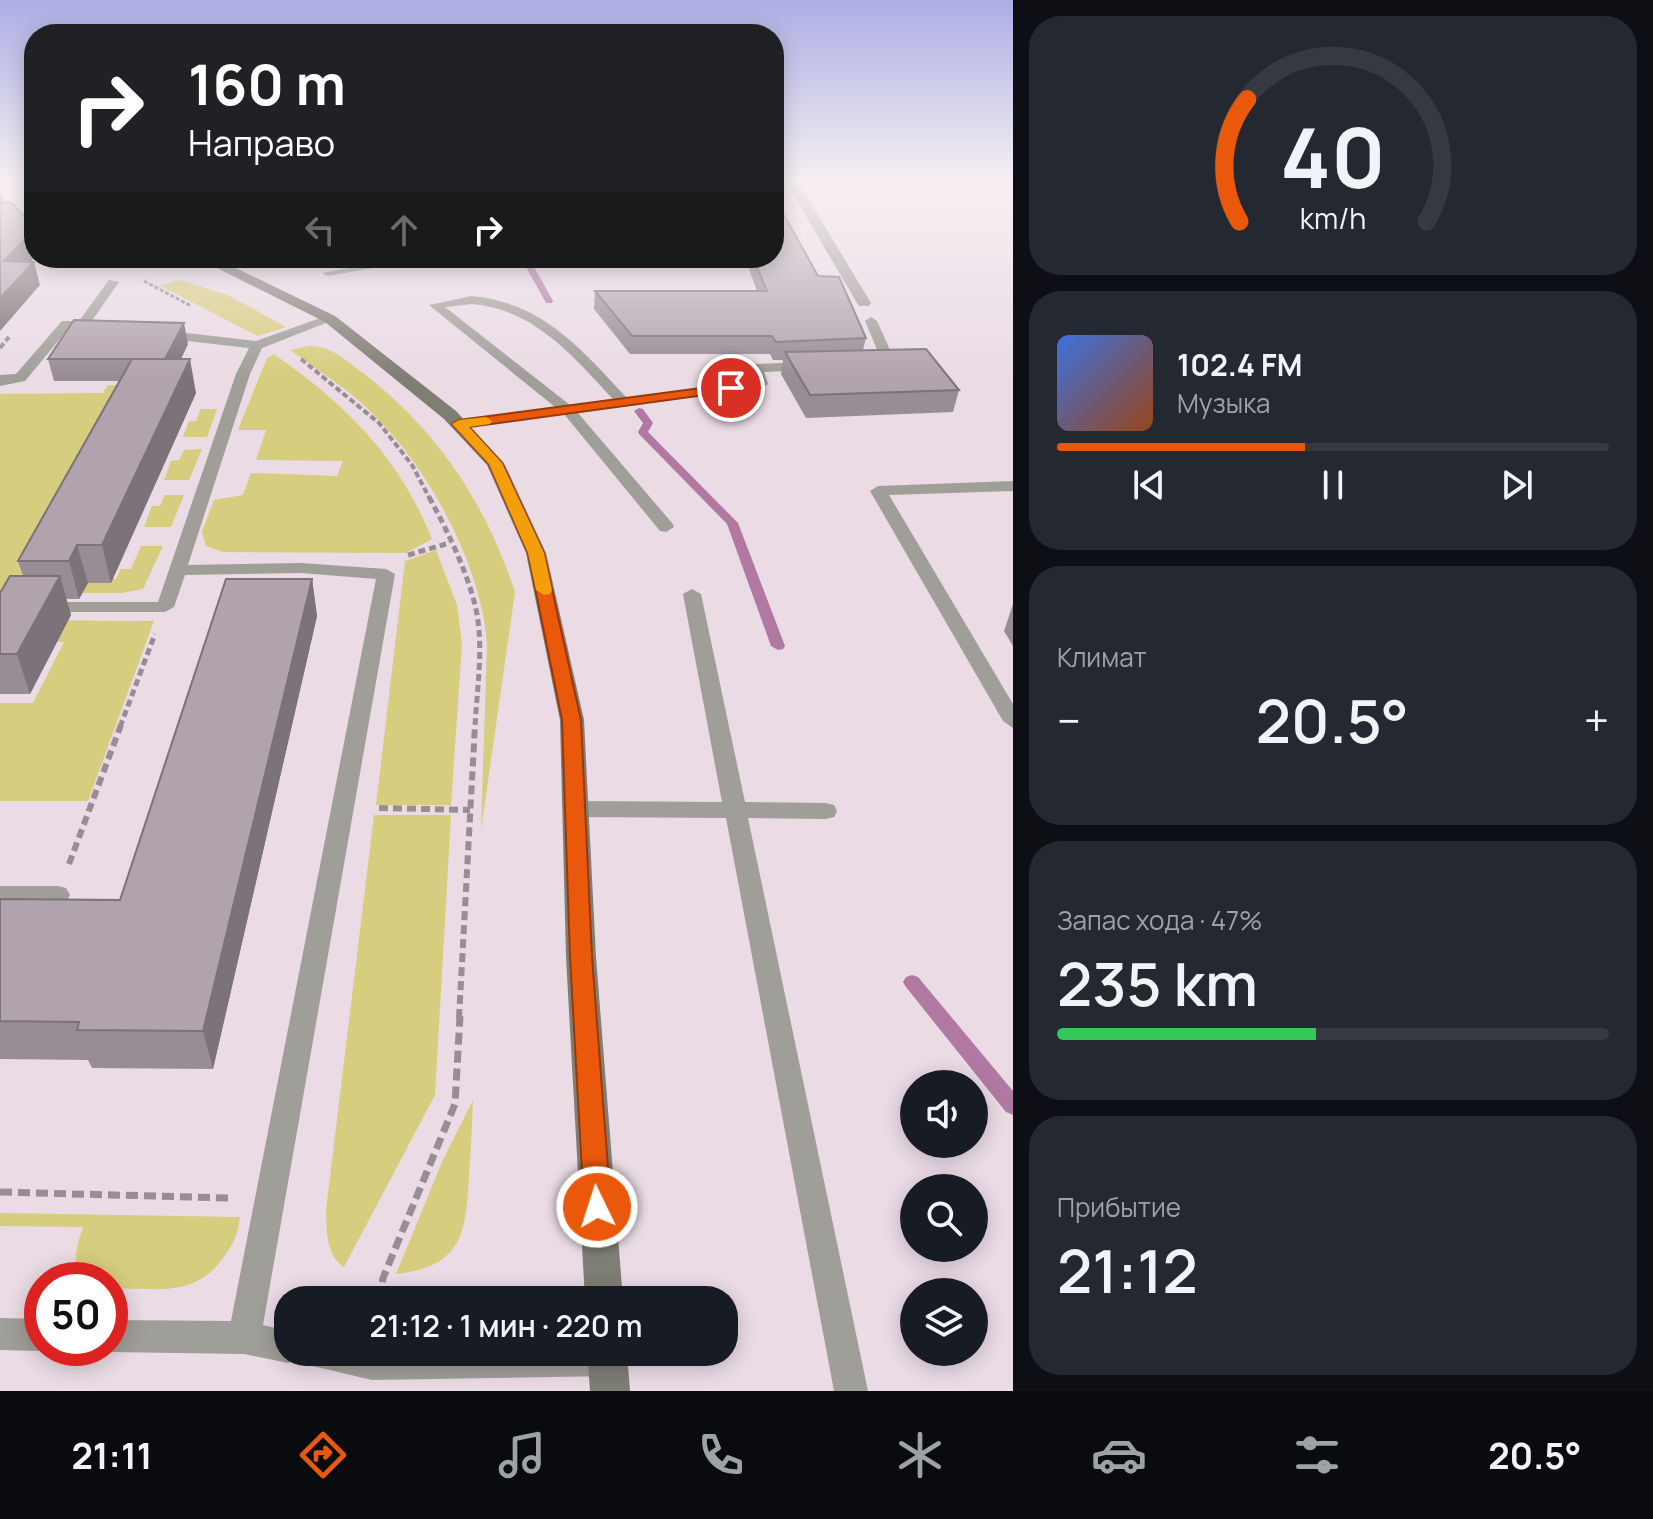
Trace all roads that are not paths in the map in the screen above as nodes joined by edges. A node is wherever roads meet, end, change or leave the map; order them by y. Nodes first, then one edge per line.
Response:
1 (831, 247) edge
2 (225, 268) edge
3 (360, 268) edge
4 (328, 273) dead end
5 (113, 282) dead end
6 (864, 303) dead end
7 (330, 319) junction
8 (871, 321) dead end
9 (83, 324) junction
10 (114, 328) edge
11 (146, 332) edge
12 (257, 345) junction
13 (859, 364) edge
14 (830, 365) edge
15 (0, 382) edge
16 (623, 402) junction
17 (568, 410) junction
18 (459, 424) junction
19 (1013, 486) edge
20 (666, 527) dead end
21 (178, 570) junction
22 (692, 594) dead end
23 (0, 607) edge
24 (1013, 721) edge
25 (575, 809) junction
26 (733, 810) junction
27 (826, 811) dead end
28 (0, 895) edge
29 (58, 895) road end
30 (603, 1286) edge
31 (0, 1334) edge
32 (24, 1335) edge
33 (128, 1336) edge
34 (244, 1338) junction
35 (274, 1344) edge
36 (549, 1366) edge
37 (608, 1367) edge
38 (851, 1391) edge

1 - 6 street
2 - 7 main road
3 - 4 lane
5 - 9 lane
7 - 12 lane
7 - 18 main road
8 - 13 lane
9 - 10 lane
9 - 15 lane
11 - 12 lane
12 - 21 lane
14 - 16 lane
16 - 17 lane
16 - 17 lane
17 - 18 lane
17 - 20 lane
18 - 25 main road
19 - 24 lane
21 - 23 lane
21 - 34 lane
22 - 26 lane
25 - 26 lane
25 - 30 main road
26 - 27 lane
26 - 38 lane
28 - 29 lane
31 - 32 lane
33 - 34 lane
34 - 35 lane
36 - 37 lane

